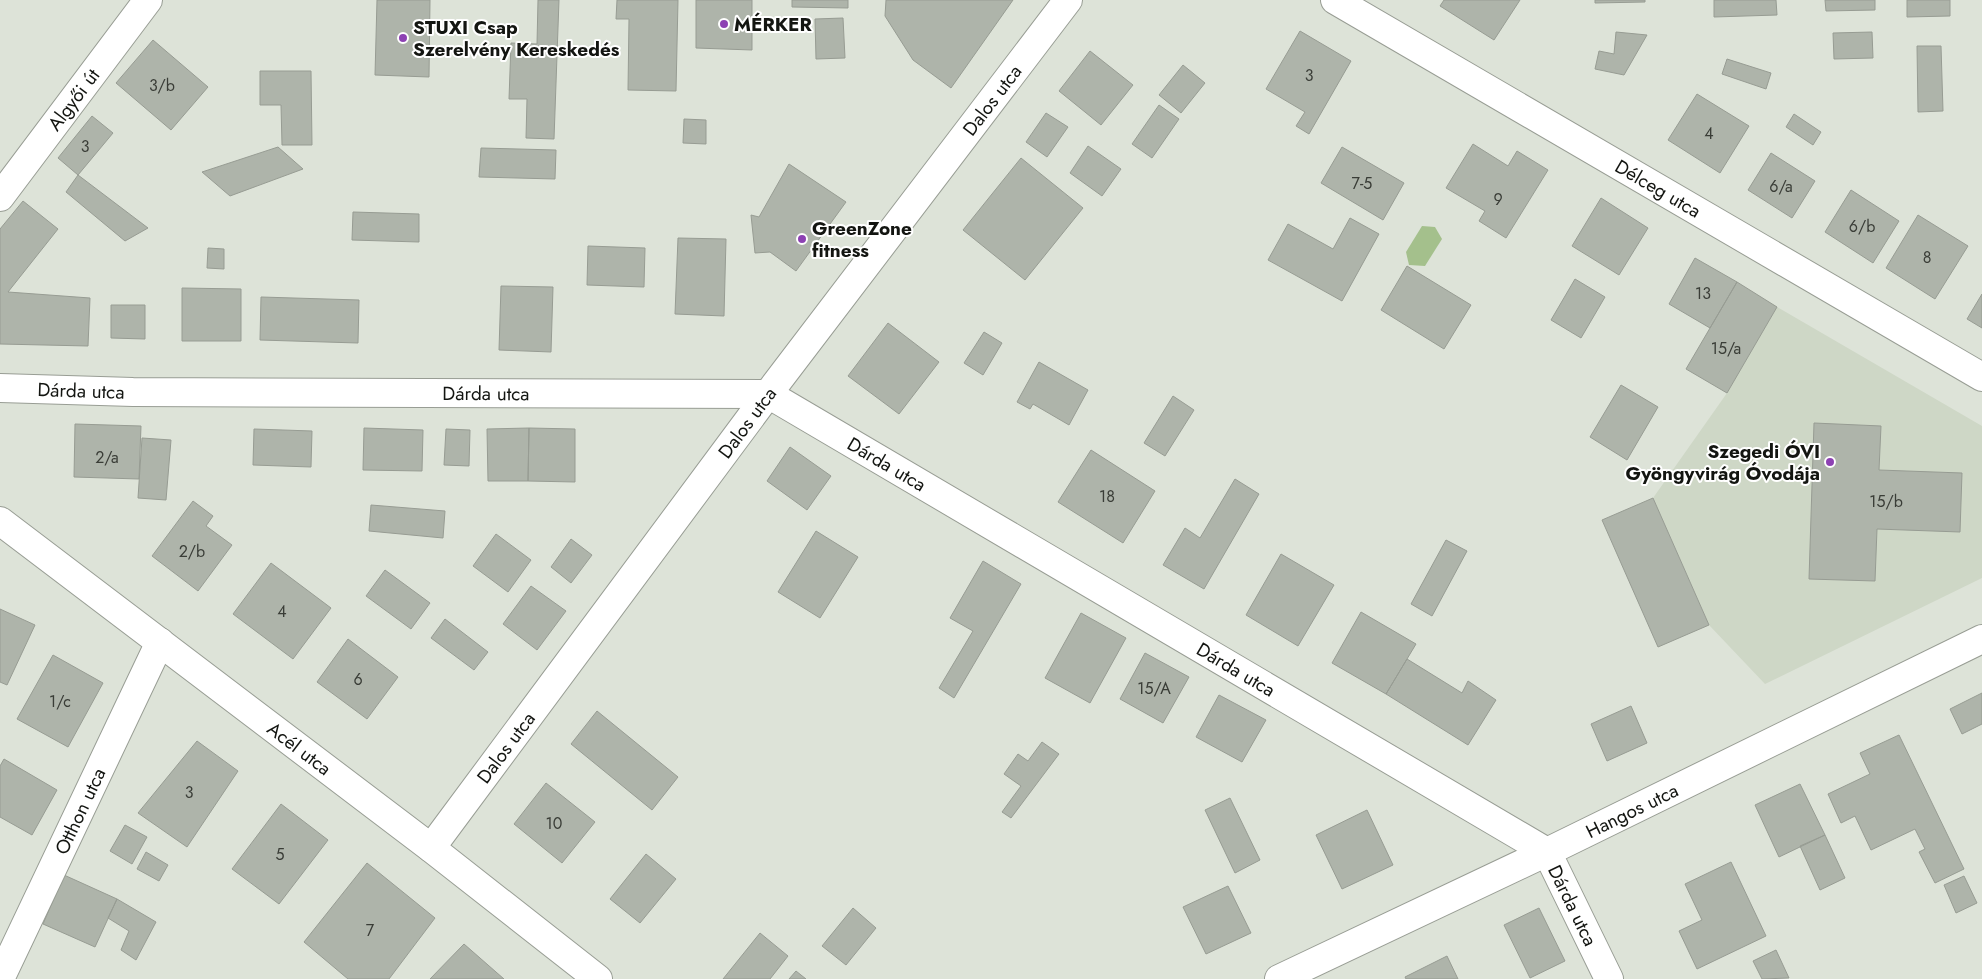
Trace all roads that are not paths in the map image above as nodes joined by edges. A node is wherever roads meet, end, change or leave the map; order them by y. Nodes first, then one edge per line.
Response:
1 (148, 0) edge
2 (1068, 0) edge
3 (1335, 0) edge
4 (0, 197) edge
5 (1982, 377) edge
6 (0, 388) edge
7 (768, 394) junction
8 (0, 521) edge
9 (1982, 639) edge
10 (160, 642) junction
11 (431, 848) junction
12 (1547, 852) junction
13 (0, 979) edge
14 (598, 979) edge
15 (1279, 979) edge
16 (1609, 979) edge

1 - 4 street, Algyői út
2 - 7 street, Dalos utca
3 - 5 street, Délceg utca
6 - 7 street, Dárda utca
7 - 11 street, Dalos utca
7 - 12 street, Dárda utca
8 - 10 street, Acél utca
9 - 12 street, Hangos utca
10 - 11 street, Acél utca
10 - 13 street, Otthon utca
11 - 14 street, Acél utca
12 - 15 street, Hangos utca
12 - 16 street, Dárda utca

